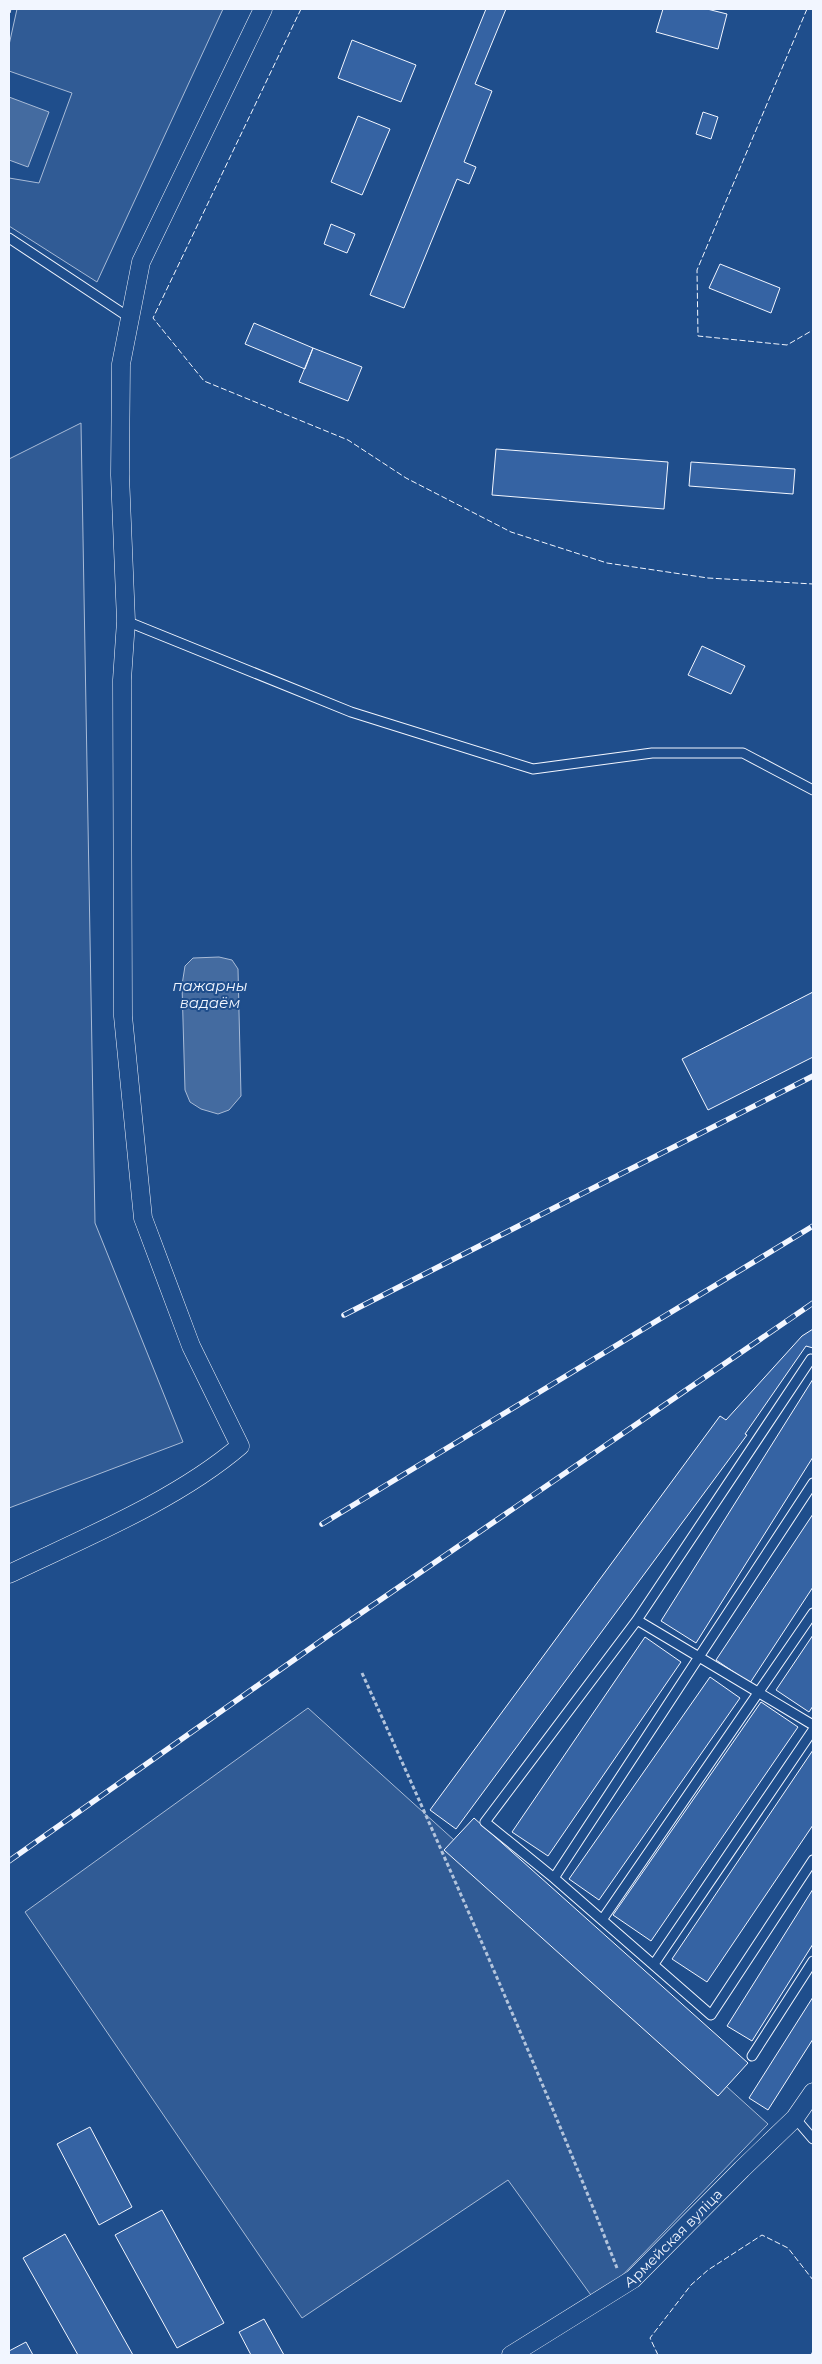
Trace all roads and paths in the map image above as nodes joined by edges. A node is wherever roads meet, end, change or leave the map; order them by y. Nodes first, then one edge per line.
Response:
1 (263, 9) edge
2 (9, 238) edge
3 (130, 318) junction
4 (126, 621) junction
5 (813, 790) edge
6 (811, 1359) dead end
7 (813, 1484) edge
8 (9, 1574) edge
9 (813, 1613) edge
10 (637, 1620) junction
11 (700, 1658) junction
12 (362, 1673) dead end
13 (760, 1693) junction
14 (813, 1725) edge
15 (813, 1730) edge
16 (813, 1860) edge
17 (554, 1878) junction
18 (602, 1920) junction
19 (813, 1961) edge
20 (654, 1964) junction
21 (752, 2056) dead end
22 (813, 2092) edge
23 (795, 2118) junction
24 (813, 2139) edge
25 (624, 2285) junction
26 (511, 2355) edge

1 - 3 street
2 - 3 lane
3 - 4 street
4 - 5 lane
4 - 8 street
6 - 10 lane
7 - 11 lane
9 - 13 lane
10 - 11 lane
10 - 17 lane
11 - 13 lane
11 - 17 lane
12 - 25 path
13 - 14 lane
13 - 18 lane
15 - 20 lane
16 - 20 lane
17 - 18 lane
18 - 20 lane
19 - 21 lane
22 - 23 street, Армейская вуліца
23 - 24 lane
23 - 25 street, Армейская вуліца
25 - 26 street, Армейская вуліца

